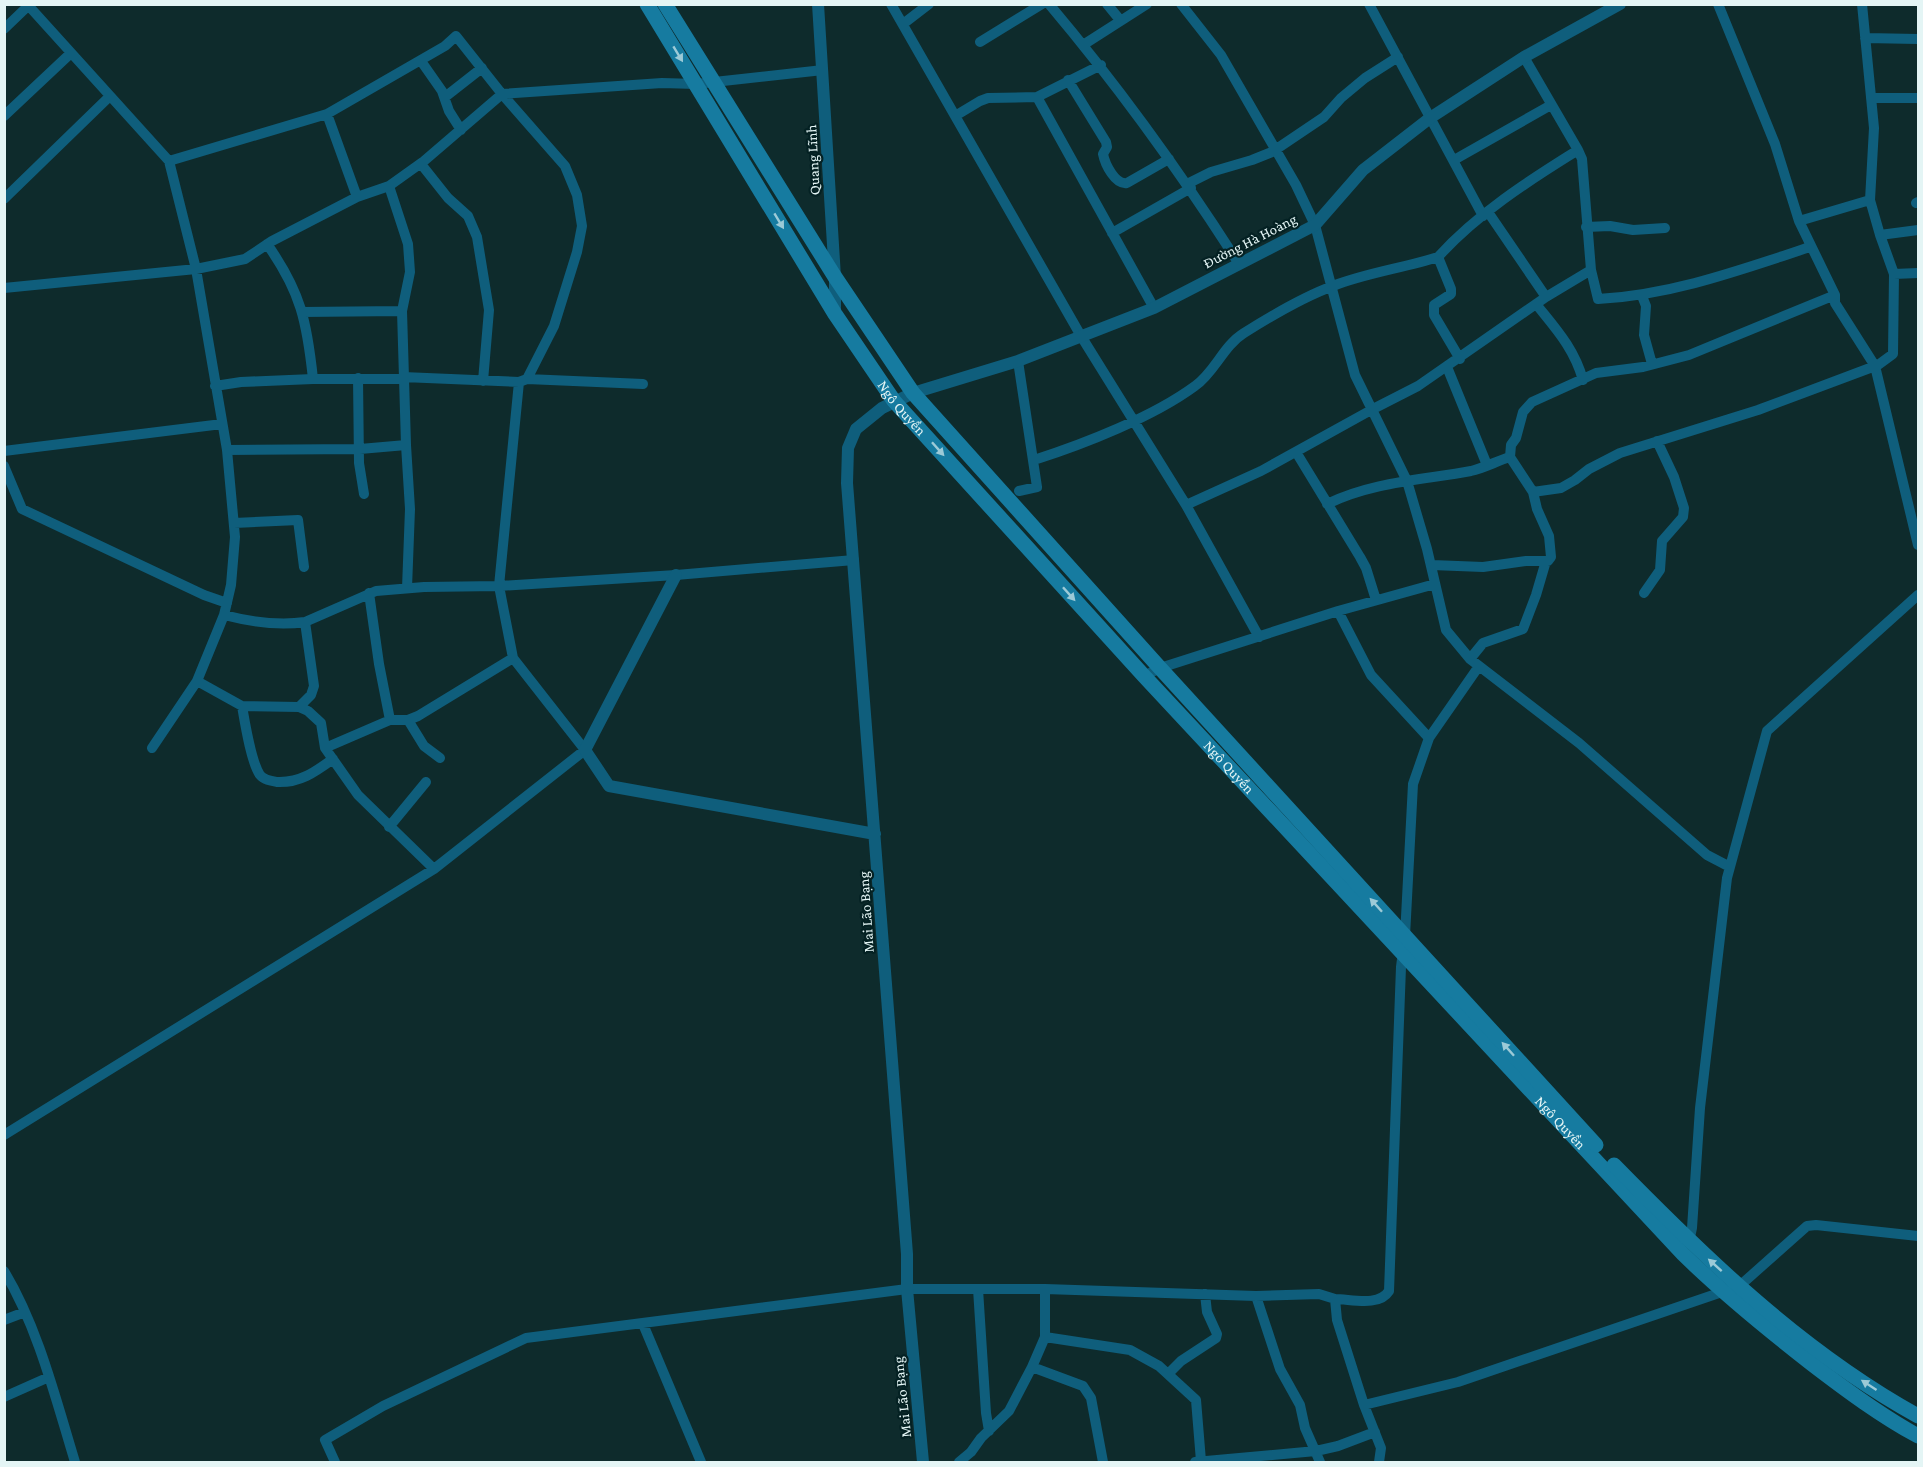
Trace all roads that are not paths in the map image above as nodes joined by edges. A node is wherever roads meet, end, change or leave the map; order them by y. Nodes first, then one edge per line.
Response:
1 (647, 4) edge
2 (665, 4) edge
3 (818, 4) edge
4 (891, 4) edge
5 (929, 4) edge
6 (1042, 4) edge
7 (1049, 4) edge
8 (1107, 4) edge
9 (1147, 4) edge
10 (1181, 4) edge
11 (1369, 4) edge
12 (1620, 4) edge
13 (1718, 4) edge
14 (1862, 4) edge
15 (28, 5) edge
16 (1120, 20) junction
17 (903, 24) junction
18 (4, 29) edge
19 (1865, 38) junction
20 (1918, 39) edge
21 (980, 42) dead end
22 (1083, 45) junction
23 (71, 53) junction
24 (1398, 57) junction
25 (1524, 57) junction
26 (421, 61) junction
27 (1101, 65) junction
28 (482, 68) junction
29 (823, 70) junction
30 (711, 81) junction
31 (1068, 81) junction
32 (696, 84) junction
33 (502, 94) junction
34 (110, 96) junction
35 (445, 97) junction
36 (1037, 97) junction
37 (1871, 98) junction
38 (1918, 98) edge
39 (1551, 105) junction
40 (327, 114) junction
41 (4, 116) edge
42 (955, 116) junction
43 (1430, 118) junction
44 (460, 130) junction
45 (1276, 150) junction
46 (1578, 150) junction
47 (1169, 159) junction
48 (1454, 160) junction
49 (169, 161) junction
50 (421, 164) junction
51 (389, 186) junction
52 (1189, 186) junction
53 (357, 197) junction
54 (4, 199) edge
55 (1870, 200) junction
56 (1485, 214) junction
57 (1799, 221) junction
58 (1315, 225) junction
59 (1586, 227) junction
60 (1665, 228) dead end
61 (1918, 230) edge
62 (1112, 233) junction
63 (1880, 235) junction
64 (267, 244) junction
65 (1810, 247) junction
66 (1438, 258) junction
67 (1239, 264) junction
68 (196, 269) junction
69 (1591, 270) junction
70 (1918, 273) edge
71 (1894, 274) junction
72 (835, 277) junction
73 (1330, 286) junction
74 (4, 288) edge
75 (1835, 295) junction
76 (1642, 296) junction
77 (1546, 297) junction
78 (1536, 304) junction
79 (1154, 308) junction
80 (402, 311) junction
81 (302, 312) junction
82 (835, 314) junction
83 (1081, 336) junction
84 (1460, 358) junction
85 (1018, 361) junction
86 (1652, 364) junction
87 (1875, 366) junction
88 (1447, 367) junction
89 (357, 378) junction
90 (403, 378) junction
91 (313, 379) junction
92 (1582, 380) junction
93 (483, 381) junction
94 (523, 381) junction
95 (643, 384) dead end
96 (215, 386) junction
97 (913, 393) junction
98 (894, 401) junction
99 (1373, 409) junction
100 (1134, 421) junction
101 (222, 424) junction
102 (1657, 441) junction
103 (406, 445) junction
104 (360, 449) junction
105 (227, 450) junction
106 (4, 451) edge
107 (1296, 452) junction
108 (1510, 457) junction
109 (1034, 460) junction
110 (1487, 465) junction
111 (4, 466) edge
112 (1407, 481) junction
113 (1019, 491) dead end
114 (1533, 492) junction
115 (364, 494) dead end
116 (1328, 504) junction
117 (1185, 505) junction
118 (234, 523) junction
119 (1918, 545) edge
120 (854, 561) junction
121 (1546, 561) junction
122 (1431, 565) junction
123 (304, 567) dead end
124 (676, 575) junction
125 (1435, 584) junction
126 (499, 586) junction
127 (407, 588) junction
128 (369, 593) junction
129 (1644, 593) dead end
130 (1918, 595) edge
131 (1376, 600) junction
132 (227, 603) junction
133 (1338, 611) junction
134 (224, 615) junction
135 (305, 622) junction
136 (1259, 637) junction
137 (513, 658) junction
138 (1474, 662) junction
139 (1160, 668) junction
140 (1144, 676) junction
141 (197, 681) junction
142 (242, 706) junction
143 (299, 707) junction
144 (390, 720) junction
145 (408, 720) junction
146 (1429, 738) junction
147 (152, 748) dead end
148 (326, 748) junction
149 (585, 750) junction
150 (440, 758) dead end
151 (333, 759) junction
152 (426, 782) dead end
153 (389, 827) junction
154 (875, 834) junction
155 (1730, 867) junction
156 (434, 869) junction
157 (1405, 936) junction
158 (1402, 954) junction
159 (4, 1135) edge
160 (1918, 1236) edge
161 (1689, 1242) junction
162 (4, 1271) edge
163 (1738, 1286) junction
164 (907, 1289) junction
165 (978, 1289) junction
166 (1045, 1289) junction
167 (1722, 1292) junction
168 (1205, 1294) junction
169 (1256, 1296) junction
170 (1335, 1299) junction
171 (25, 1312) junction
172 (4, 1320) edge
173 (643, 1324) junction
174 (1045, 1337) junction
175 (1032, 1367) junction
176 (1168, 1374) junction
177 (49, 1377) junction
178 (4, 1397) edge
179 (1364, 1405) junction
180 (1918, 1416) edge
181 (989, 1431) junction
182 (1375, 1432) junction
183 (1918, 1436) edge
184 (1316, 1451) junction
185 (75, 1462) edge
186 (335, 1462) edge
187 (701, 1462) edge
188 (923, 1462) edge
189 (958, 1462) edge
190 (1103, 1462) edge
191 (1198, 1462) edge
192 (1320, 1462) edge
193 (1379, 1462) edge

1 -> 32 main road, Ngô Quyền
2 - 30 main road, Ngô Quyền
3 - 29 street, Quang Lĩnh
4 - 17 street
5 - 17 street
6 - 21 street
7 - 22 street
8 - 16 street
9 - 16 street
10 - 45 street
11 - 24 street
12 - 25 street, Đường Hà Hoàng
13 - 57 street
14 - 19 street
15 - 18 street
15 - 23 street
16 - 22 street
17 - 42 street
19 - 20 street
19 - 37 street
22 - 27 street
23 - 34 street
23 - 41 street
24 - 43 street
24 - 45 street
25 - 39 street
25 - 43 street, Đường Hà Hoàng
26 - 28 street
26 - 35 street
26 - 40 street
27 - 31 street
27 - 47 street
28 - 33 street
28 - 35 street
29 - 30 street
29 - 72 street, Quang Lĩnh
30 - 32 street
30 - 72 main road, Ngô Quyền
31 - 36 street
31 - 47 street
32 - 33 street
32 -> 82 main road, Ngô Quyền
33 - 44 street
33 - 94 street
34 - 49 street
34 - 54 street
35 - 44 street
36 - 42 street
36 - 62 street
37 - 38 street
37 - 55 street
39 - 46 street
39 - 48 street
40 - 49 street
40 - 53 street
42 - 83 street
43 - 48 street
43 - 58 street, Đường Hà Hoàng
44 - 50 street
45 - 52 street
45 - 58 street
46 - 56 street
46 - 59 street
47 - 52 street
48 - 56 street
49 - 68 street
50 - 51 street
50 - 93 street
51 - 53 street
51 - 80 street
52 - 62 street
52 - 67 street
53 - 64 street
55 - 57 street
55 - 63 street
56 - 66 street
56 - 77 street
57 - 65 street
58 - 67 street, Đường Hà Hoàng
58 - 73 street
59 - 60 street
59 - 69 street
61 - 63 street
62 - 79 street
63 - 71 street
64 - 68 street
64 - 81 street
65 - 75 street
65 - 76 street
66 - 73 street
66 - 84 street
67 - 79 street, Đường Hà Hoàng
68 - 74 street
68 - 96 street
69 - 76 street
69 - 77 street
70 - 71 street
71 - 87 street
72 - 82 street, Quang Lĩnh
72 - 97 main road, Ngô Quyền
73 - 99 street
73 - 100 street
75 - 86 street
75 - 87 street
76 - 86 street
77 - 78 street
78 - 84 street
78 - 92 street
79 - 83 street, Đường Hà Hoàng
80 - 81 street
80 - 90 street
81 - 91 street
82 - 98 main road, Ngô Quyền
83 - 85 street, Đường Hà Hoàng
83 - 100 street
84 - 88 street
85 - 97 street, Đường Hà Hoàng
85 - 109 street
86 - 92 street
87 - 102 street
87 - 119 street
88 - 99 street
88 - 110 street
89 - 90 street
89 - 91 street
89 - 104 street
90 - 93 street
90 - 103 street
91 - 96 street
92 - 108 street
93 - 94 street
94 - 95 street
94 - 126 street
96 - 101 street
97 - 98 street, Mai Lão Bạng
97 - 139 main road, Ngô Quyền
98 - 120 street, Mai Lão Bạng
98 -> 140 main road, Ngô Quyền
99 - 107 street
99 - 112 street
100 - 109 street
100 - 117 street
101 - 105 street
101 - 106 street
102 - 114 street
102 - 129 street
103 - 104 street
103 - 127 street
104 - 105 street
104 - 115 street
105 - 118 street
107 - 116 street
107 - 117 street
108 - 110 street
108 - 114 street
109 - 113 street
110 - 112 street
111 - 132 street
112 - 116 street
112 - 122 street
114 - 121 street
116 - 131 street
117 - 136 street
118 - 123 street
118 - 132 street
120 - 124 street
120 - 154 street, Mai Lão Bạng
121 - 122 street
121 - 138 street
122 - 125 street
124 - 126 street
124 - 149 street
125 - 131 street
125 - 138 street
126 - 127 street
126 - 137 street
127 - 128 street
128 - 135 street
128 - 144 street
130 - 155 street
131 - 133 street
132 - 134 street
133 - 136 street
133 - 146 street
134 - 135 street
134 - 141 street
135 - 143 street
136 - 139 street
137 - 145 street
137 - 149 street
138 - 146 street
138 - 155 street
139 - 140 street
157 -> 139 main road, Ngô Quyền
140 - 158 main road, Ngô Quyền
141 - 142 street
141 - 147 street
142 - 143 street
142 - 151 street
143 - 148 street
144 - 145 street
144 - 148 street
145 - 150 street
146 - 157 street
148 - 151 street
149 - 154 street
149 - 156 street
151 - 153 street
152 - 153 street
153 - 156 street
154 - 164 street, Mai Lão Bạng
155 - 161 street
156 - 159 street
157 - 158 street
161 -> 157 main road, Ngô Quyền
158 - 167 main road, Ngô Quyền
158 - 170 street
160 - 163 street
163 -> 161 main road, Ngô Quyền
162 - 171 street
163 - 167 street
180 -> 163 main road, Ngô Quyền
164 - 165 street
164 - 173 street
164 - 188 street, Mai Lão Bạng
165 - 166 street
165 - 181 street
166 - 168 street
166 - 174 street
167 - 179 street
167 - 183 main road, Ngô Quyền
168 - 169 street
168 - 176 street
169 - 170 street
169 - 184 street
170 - 179 street
171 - 172 street
171 - 177 street
173 - 186 street
173 - 187 street
174 - 175 street
174 - 176 street
175 - 181 street
175 - 190 street
176 - 191 street
177 - 178 street
177 - 185 street
179 - 182 street
181 - 189 street
182 - 184 street
182 - 193 street
184 - 191 street
184 - 192 street

